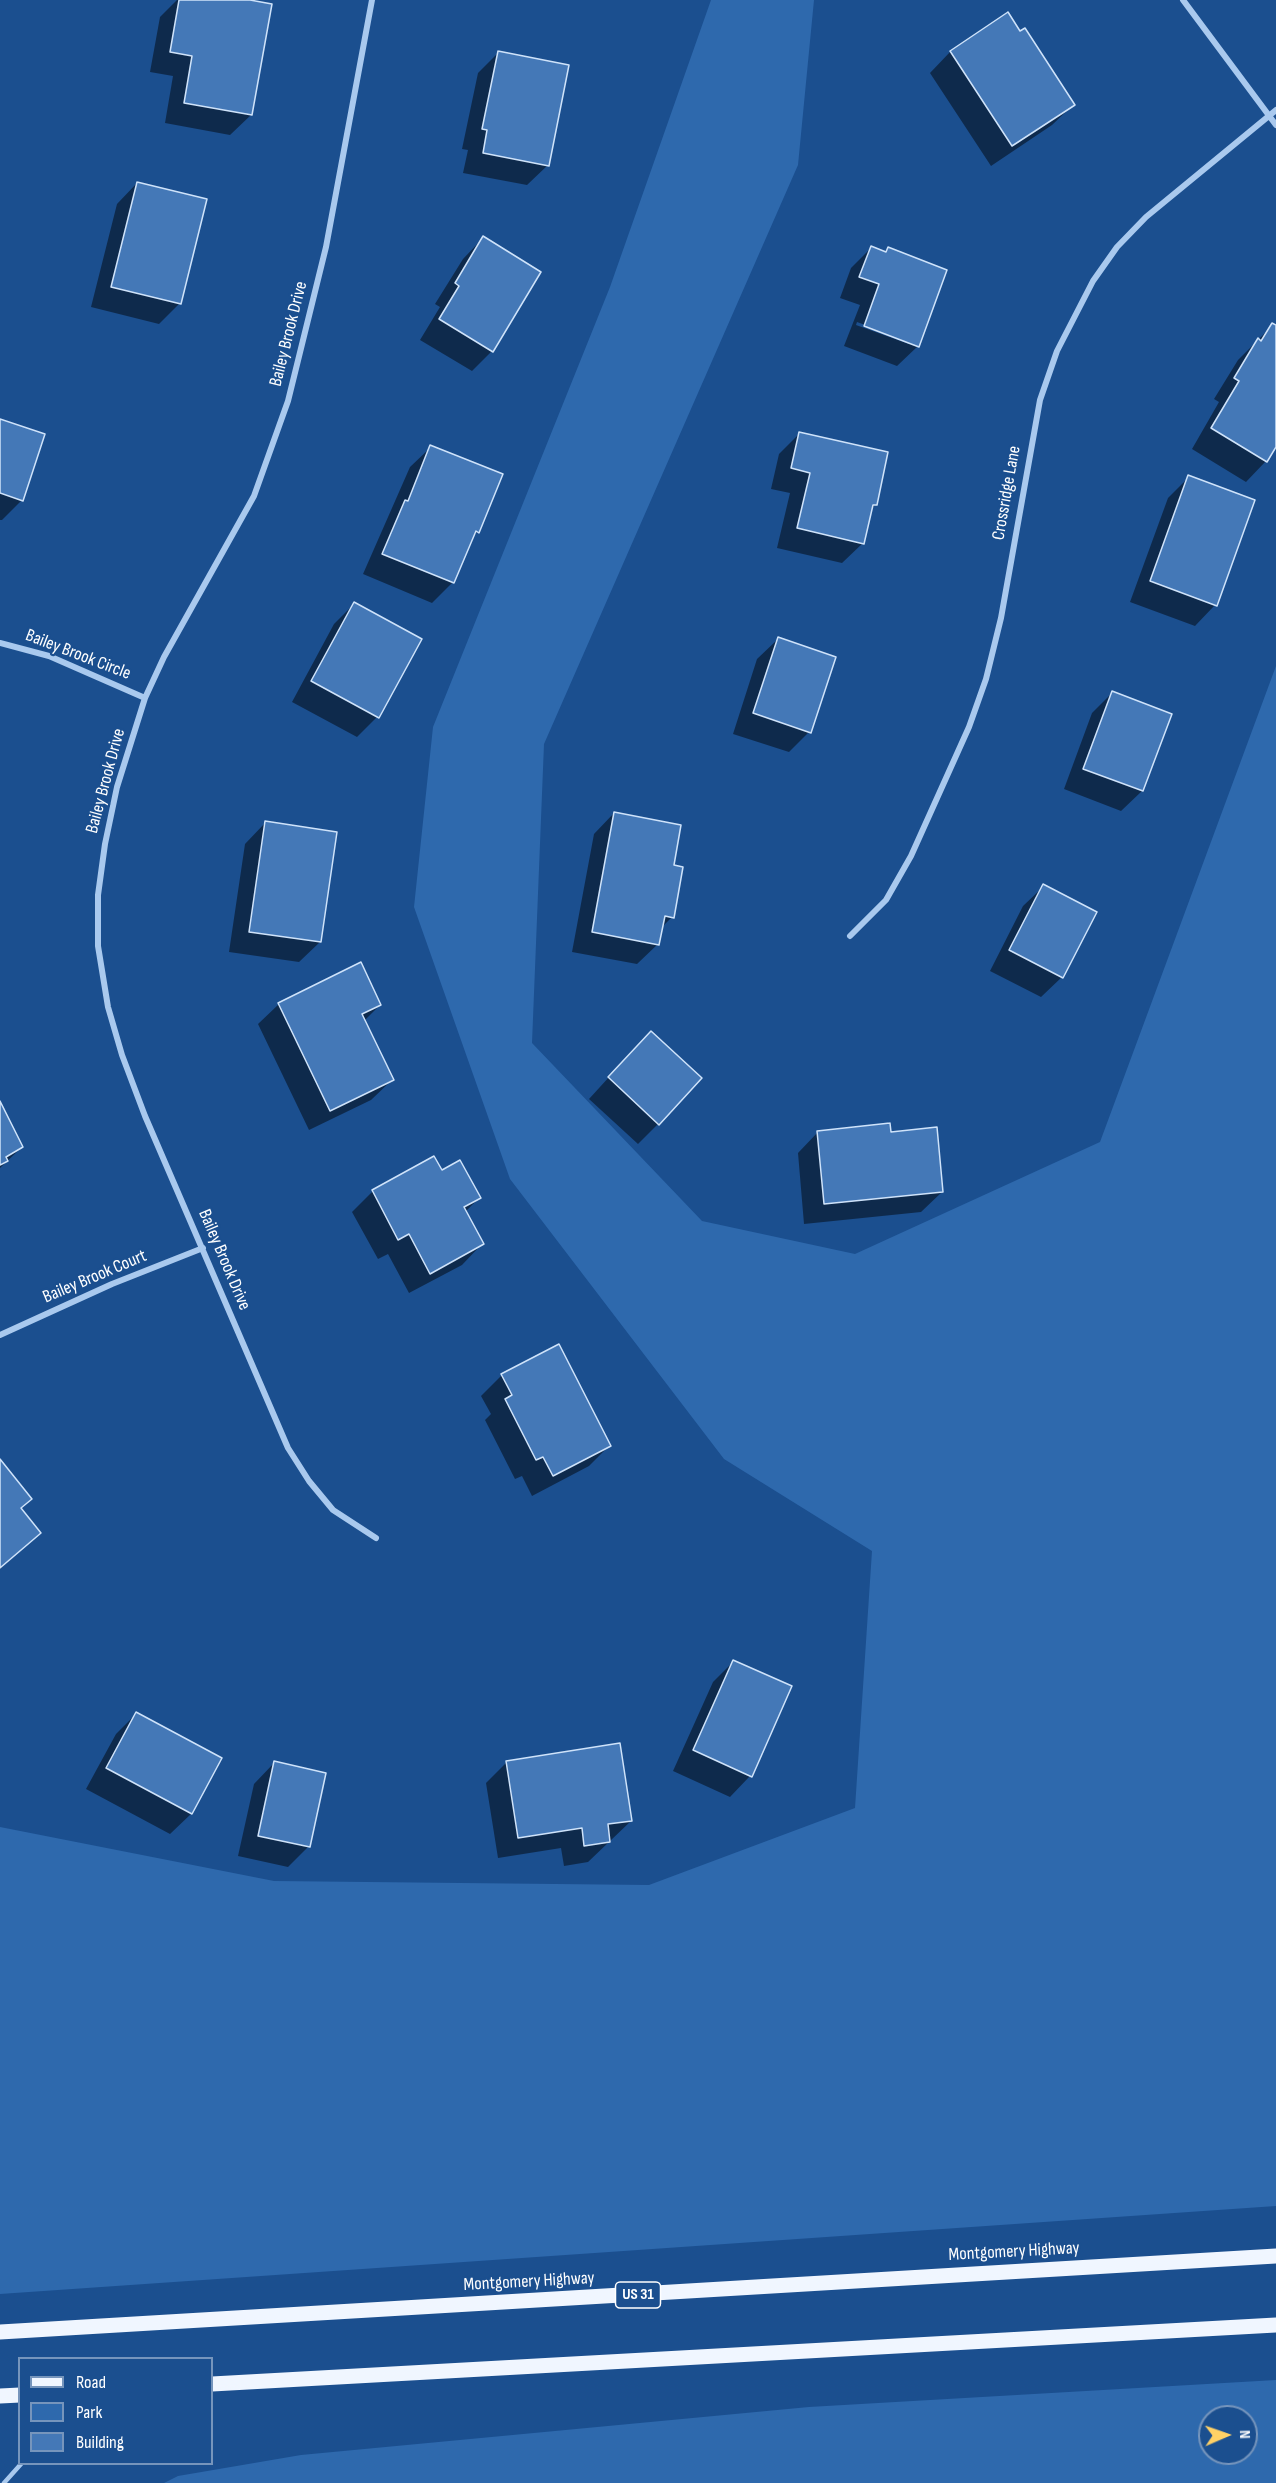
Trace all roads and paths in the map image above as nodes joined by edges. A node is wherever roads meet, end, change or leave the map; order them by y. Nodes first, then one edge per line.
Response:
1 (372, 0) edge
2 (1183, 0) edge
3 (1276, 110) edge
4 (1269, 115) junction
5 (1276, 125) edge
6 (0, 643) edge
7 (145, 698) junction
8 (850, 936) dead end
9 (203, 1248) junction
10 (0, 1335) edge
11 (376, 1538) dead end
12 (1276, 2256) edge
13 (1276, 2325) edge
14 (0, 2332) edge
15 (213, 2384) edge
16 (18, 2395) edge
17 (0, 2396) edge
18 (19, 2465) edge
19 (4, 2483) edge

1 - 7 street, Bailey Brook Drive
2 - 4 street
3 - 4 street, Crossridge Lane
4 - 5 street
4 - 8 street, Crossridge Lane
6 - 7 street, Bailey Brook Circle
7 - 9 street, Bailey Brook Drive
9 - 10 street, Bailey Brook Court
9 - 11 street, Bailey Brook Drive
12 - 14 main road, Montgomery Highway / US 31
13 - 15 main road
16 - 17 main road
18 - 19 lane

